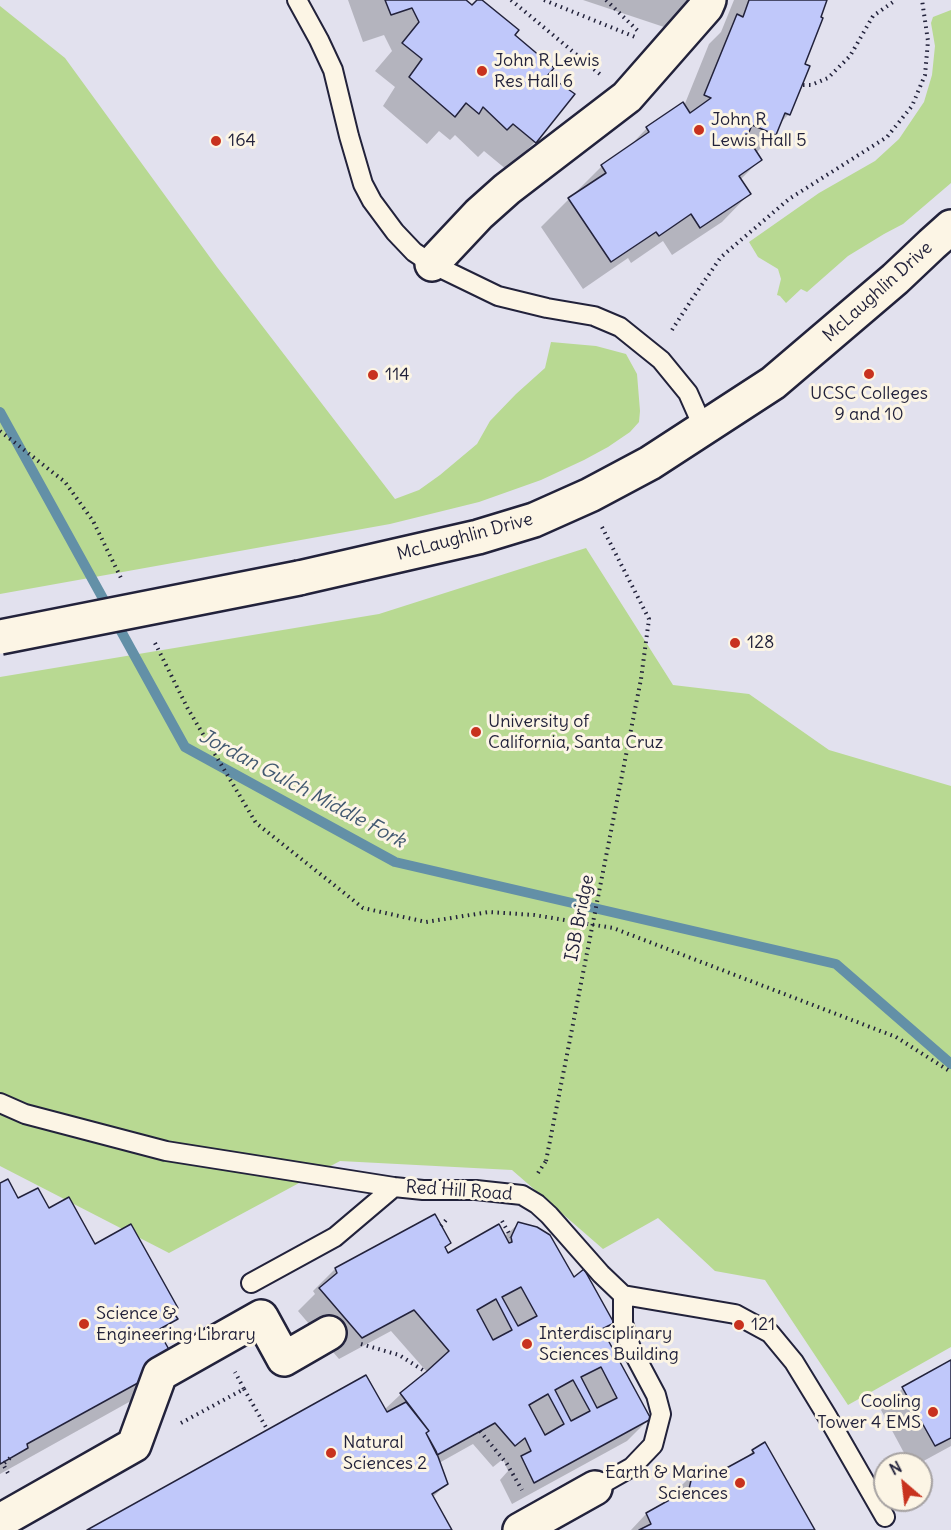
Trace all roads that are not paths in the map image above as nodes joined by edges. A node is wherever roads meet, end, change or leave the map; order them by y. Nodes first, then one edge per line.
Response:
1 (297, 0) edge
2 (709, 0) edge
3 (951, 227) edge
4 (432, 264) junction
5 (704, 429) junction
6 (0, 637) edge
7 (0, 1103) edge
8 (394, 1187) junction
9 (251, 1282) dead end
10 (623, 1295) junction
11 (329, 1333) road end
12 (595, 1488) joint
13 (885, 1517) dead end
14 (0, 1521) edge
15 (520, 1530) edge

1 - 4 lane
2 - 4 main road
3 - 5 main road, McLaughlin Drive
4 - 5 lane
5 - 6 main road, McLaughlin Drive, bridge
7 - 8 lane, Red Hill Road
8 - 9 lane
8 - 10 lane, Red Hill Road
10 - 12 lane
10 - 13 lane
11 - 14 main road
12 - 15 main road

